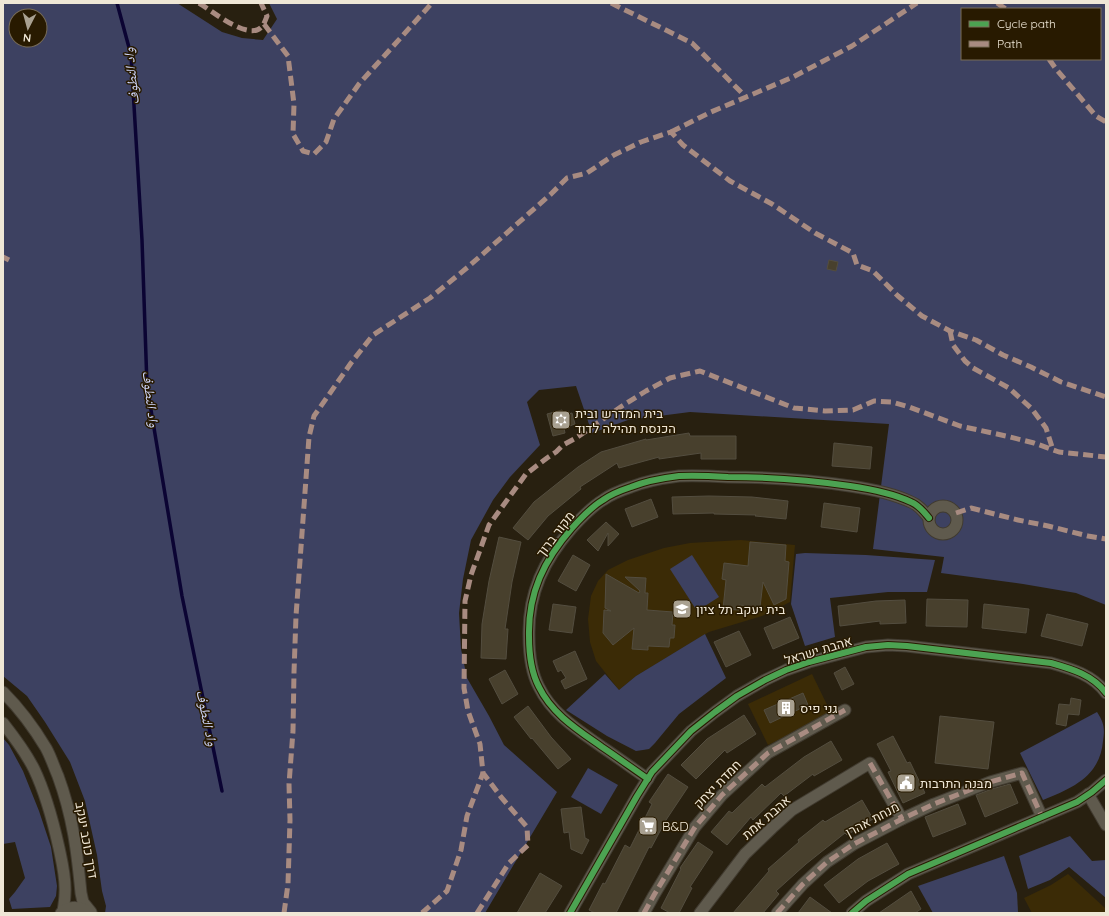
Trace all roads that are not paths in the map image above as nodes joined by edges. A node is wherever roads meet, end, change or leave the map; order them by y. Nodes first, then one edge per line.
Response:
1 (913, 502) junction
2 (937, 507) junction
3 (929, 518) junction
4 (3, 692) edge
5 (1106, 693) edge
6 (845, 710) dead end
7 (3, 723) edge
8 (648, 779) junction
9 (1106, 780) edge
10 (1088, 794) junction
11 (1042, 817) junction
12 (902, 819) junction
13 (1106, 825) edge
14 (62, 912) edge
15 (91, 913) edge
16 (570, 913) edge
17 (644, 913) edge
18 (700, 913) edge
19 (777, 913) edge
20 (852, 913) edge

1 - 2 street
1 - 3 street, מקור ברוך
1 - 8 street, מקור ברוך
2 - 3 street
2 - 3 street
4 - 15 street, דרך כוכב יעקב
5 - 8 street, אהבת ישראל
6 - 17 street, חמדת יצחק
7 - 14 street
8 - 16 street, אהבת ישראל
9 - 10 street
10 - 11 street
10 - 13 street
11 - 12 street, מנחת אהרן
11 - 20 street
12 - 18 street, אהבת אמת
12 - 19 street, מנחת אהרן
14 - 15 street

